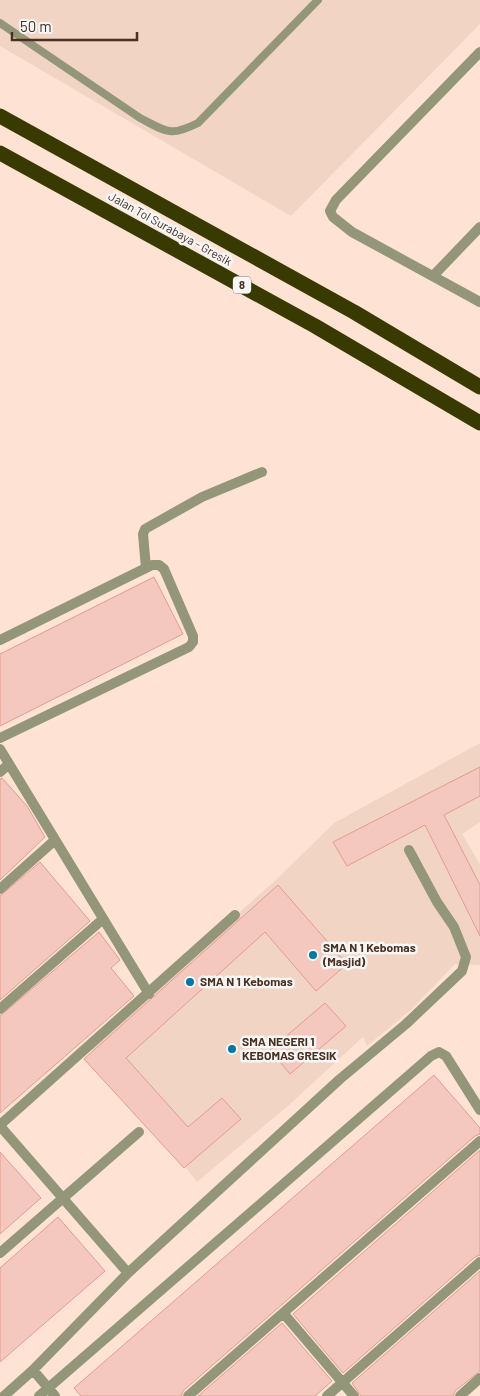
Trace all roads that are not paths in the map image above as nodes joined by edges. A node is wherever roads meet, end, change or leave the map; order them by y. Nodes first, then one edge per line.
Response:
1 (318, 0) edge
2 (0, 23) edge
3 (480, 52) edge
4 (0, 116) edge
5 (0, 153) edge
6 (480, 227) edge
7 (433, 276) junction
8 (480, 302) edge
9 (480, 387) edge
10 (480, 423) edge
11 (262, 472) dead end
12 (146, 568) junction
13 (0, 640) edge
14 (0, 738) edge
15 (0, 749) edge
16 (9, 764) junction
17 (0, 772) edge
18 (56, 840) junction
19 (409, 850) dead end
20 (0, 889) edge
21 (236, 915) dead end
22 (103, 919) junction
23 (149, 994) junction
24 (0, 1009) edge
25 (480, 1110) edge
26 (0, 1125) edge
27 (139, 1132) dead end
28 (480, 1141) edge
29 (63, 1198) junction
30 (0, 1253) edge
31 (480, 1262) edge
32 (128, 1273) junction
33 (284, 1314) junction
34 (33, 1370) junction
35 (480, 1378) edge
36 (343, 1383) junction
37 (51, 1392) edge
38 (4, 1396) edge
39 (39, 1396) edge
40 (188, 1396) edge
41 (327, 1396) edge
42 (354, 1396) edge
43 (460, 1396) edge

1 - 2 lane
3 - 7 street
4 - 9 highway, Jalan Tol Surabaya - Gresik
5 - 10 highway, Jalan Tol Surabaya - Gresik / 8
6 - 7 street
7 - 8 street
11 - 12 street
12 - 13 street
12 - 14 street
15 - 16 street
16 - 17 street
16 - 18 street
18 - 20 street
18 - 22 street
19 - 32 street
21 - 23 street
22 - 23 street
22 - 24 street
23 - 26 street
25 - 37 street
26 - 29 street
27 - 29 street
28 - 33 street
29 - 30 street
29 - 32 street
31 - 36 street
32 - 34 street
33 - 36 street
33 - 40 street
34 - 37 street
34 - 38 street
35 - 43 street
36 - 41 street
36 - 42 street
37 - 39 street

